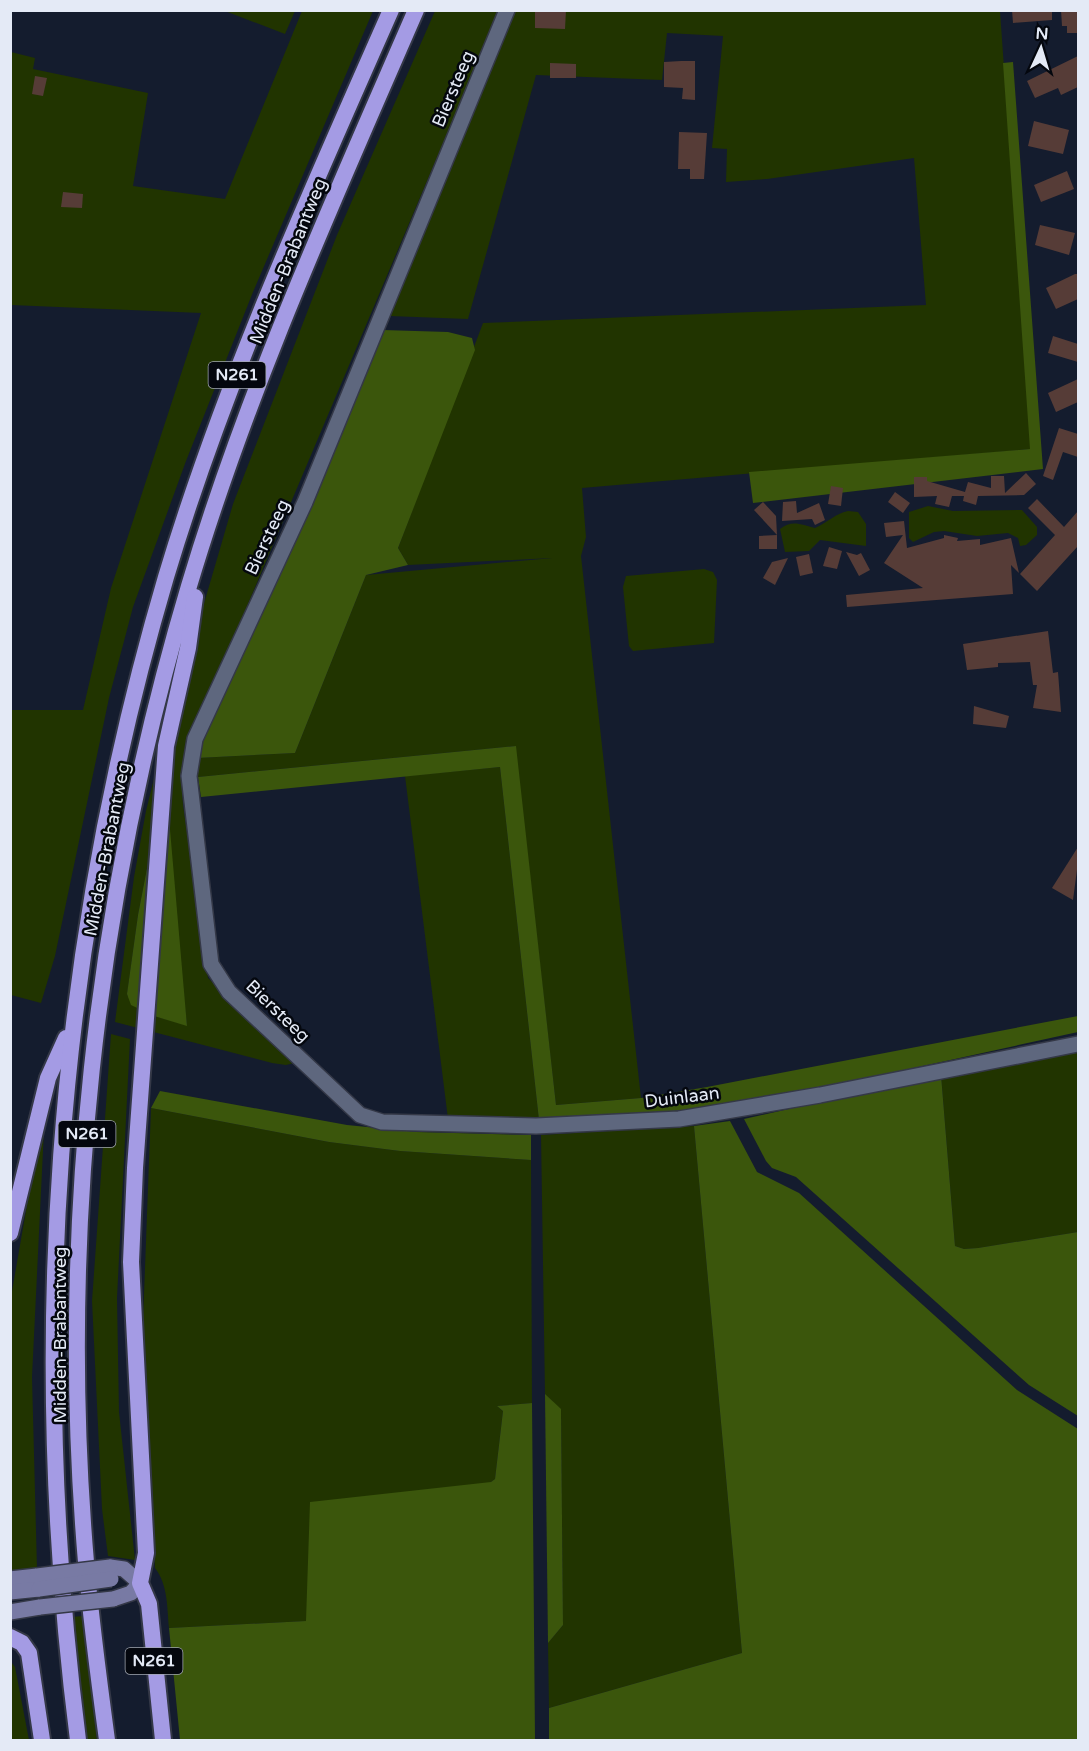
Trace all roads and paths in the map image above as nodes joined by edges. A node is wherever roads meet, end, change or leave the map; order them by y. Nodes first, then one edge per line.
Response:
1 (390, 10) edge
2 (416, 10) edge
3 (507, 10) edge
4 (204, 539) junction
5 (73, 1023) junction
6 (1078, 1044) edge
7 (305, 1064) joint
8 (10, 1233) edge
9 (10, 1579) edge
10 (38, 1582) junction
11 (140, 1583) junction
12 (10, 1592) edge
13 (10, 1612) edge
14 (10, 1637) edge
15 (42, 1740) edge
16 (78, 1740) edge
17 (107, 1740) edge
18 (163, 1740) edge

1 - 5 highway, Midden-Brabantweg / N261
2 - 4 highway, Midden-Brabantweg / N261
3 - 7 street, Biersteeg
4 - 11 highway, N261
4 - 17 highway, Midden-Brabantweg / N261
5 - 8 highway, N261
5 - 16 highway, Midden-Brabantweg / N261
6 - 7 street, Duinlaan
9 - 10 main road
10 - 11 main road, bridge
10 - 12 main road
11 - 13 main road, bridge
11 - 18 highway, N261
14 - 15 highway

